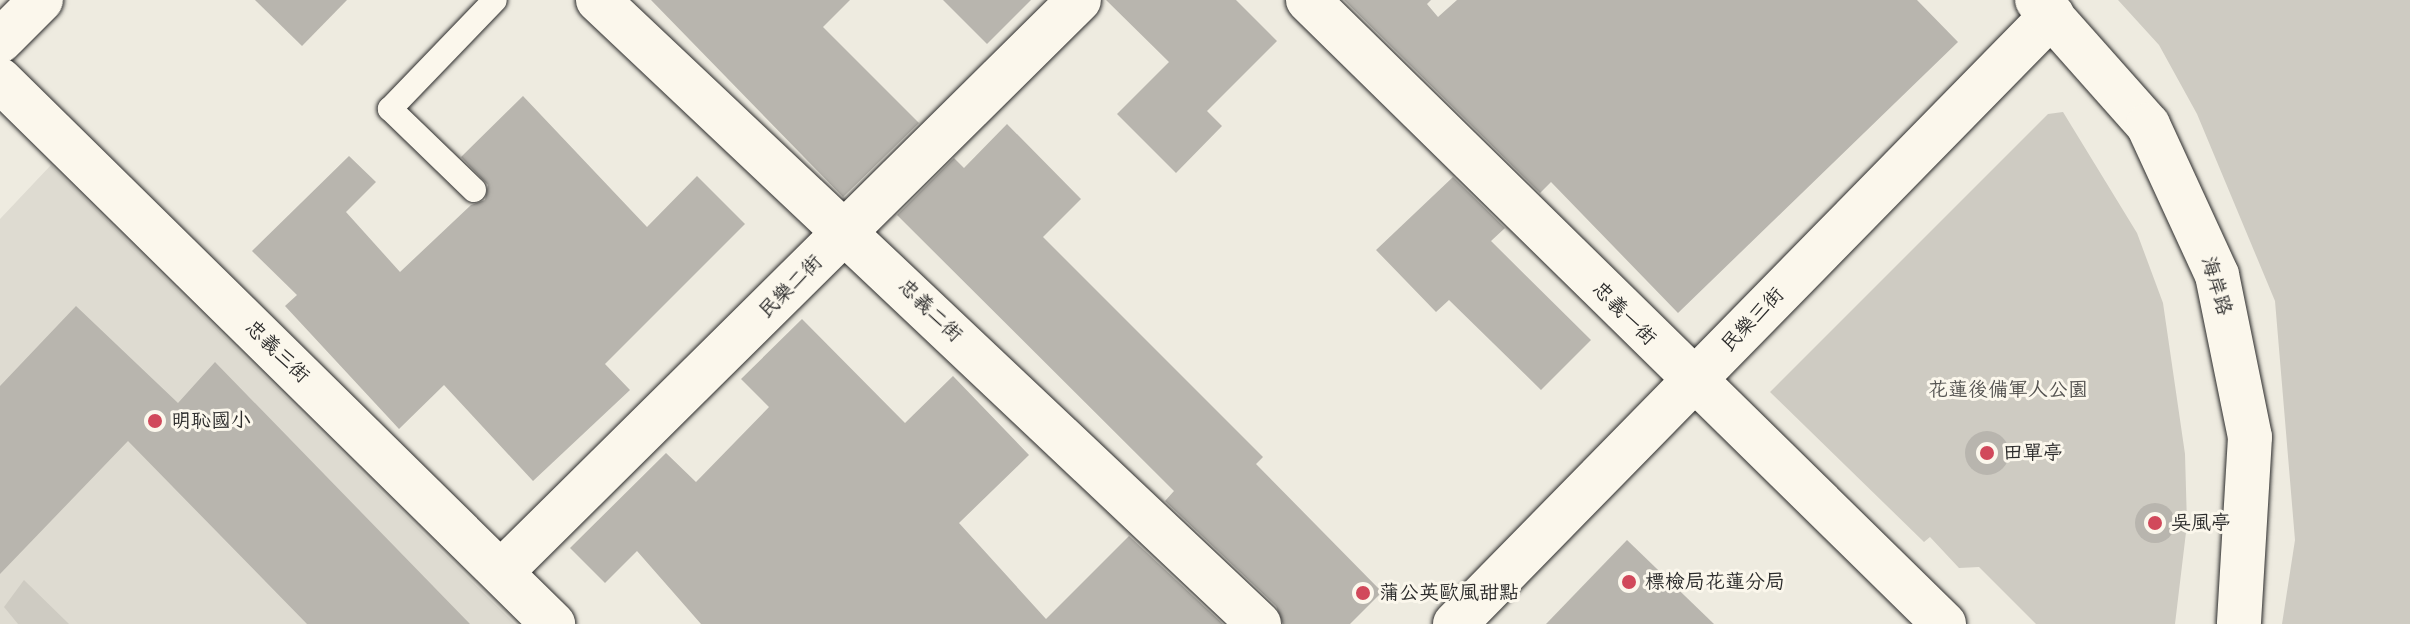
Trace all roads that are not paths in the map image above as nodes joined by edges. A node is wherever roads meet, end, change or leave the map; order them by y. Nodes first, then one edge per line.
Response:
1 (41, 0) edge
2 (495, 0) edge
3 (598, 0) edge
4 (1079, 0) edge
5 (1308, 0) edge
6 (2044, 8) edge
7 (0, 41) edge
8 (0, 80) edge
9 (474, 190) dead end
10 (847, 232) junction
11 (1693, 381) junction
12 (501, 572) junction
13 (553, 624) edge
14 (1259, 624) edge
15 (1455, 624) edge
16 (1944, 624) edge
17 (2239, 624) edge

1 - 7 street
2 - 9 lane
3 - 10 street, 忠義二街
4 - 10 street, 民樂二街
5 - 11 street, 忠義一街
6 - 11 street, 民樂三街
6 - 17 street, 海岸路
8 - 12 street, 忠義三街
10 - 12 street, 民樂二街
10 - 14 street, 忠義二街
11 - 15 street, 民樂三街
11 - 16 street, 忠義一街
12 - 13 street, 忠義三街

